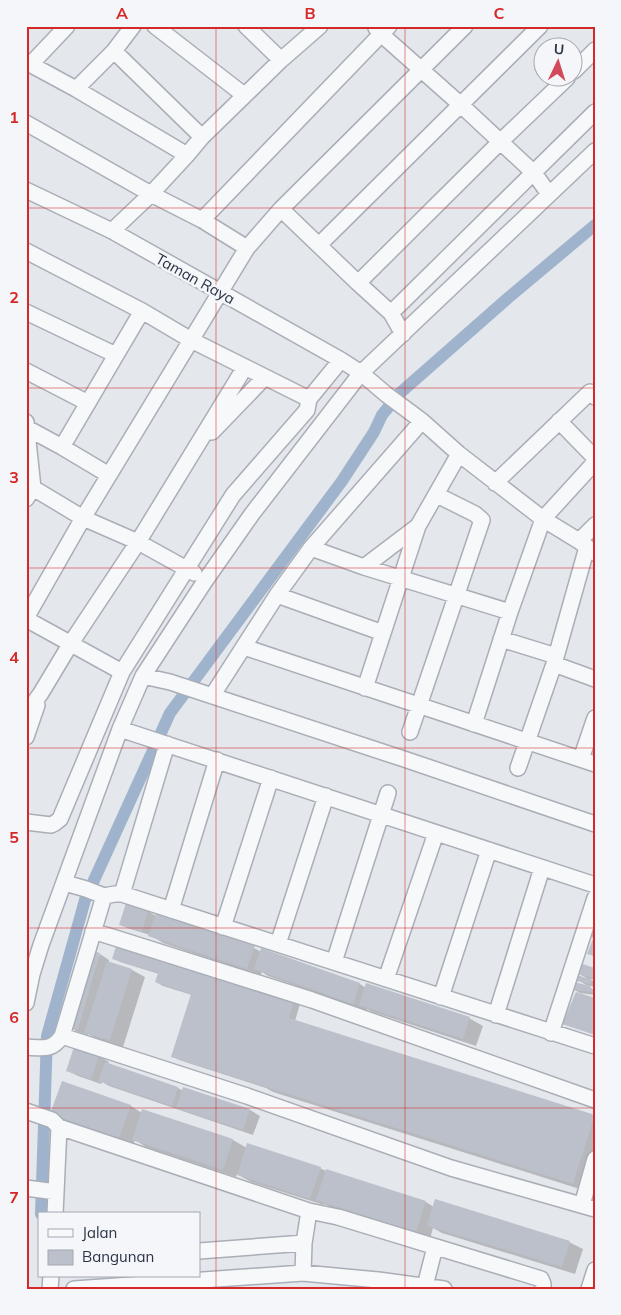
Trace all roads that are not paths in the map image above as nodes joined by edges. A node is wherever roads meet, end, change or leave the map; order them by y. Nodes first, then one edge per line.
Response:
1 (67, 26) edge
2 (133, 26) edge
3 (155, 26) edge
4 (246, 26) edge
5 (320, 26) edge
6 (465, 26) edge
7 (540, 26) edge
8 (382, 29) edge
9 (595, 50) edge
10 (114, 51) junction
11 (281, 60) junction
12 (584, 61) edge
13 (28, 63) edge
14 (422, 70) junction
15 (557, 88) edge
16 (76, 89) junction
17 (244, 95) junction
18 (461, 105) junction
19 (595, 112) edge
20 (26, 123) edge
21 (202, 137) junction
22 (500, 142) junction
23 (595, 151) edge
24 (187, 155) junction
25 (534, 173) junction
26 (26, 190) edge
27 (151, 194) junction
28 (550, 194) junction
29 (281, 209) junction
30 (202, 220) junction
31 (112, 231) junction
32 (319, 246) junction
33 (247, 248) junction
34 (26, 252) edge
35 (358, 283) junction
36 (220, 292) junction
37 (142, 311) junction
38 (26, 312) edge
39 (392, 313) junction
40 (403, 334) junction
41 (190, 340) junction
42 (116, 355) junction
43 (340, 360) junction
44 (244, 367) junction
45 (26, 371) edge
46 (361, 373) junction
47 (265, 377) junction
48 (595, 397) edge
49 (309, 399) junction
50 (88, 403) junction
51 (422, 421) junction
52 (559, 421) junction
53 (27, 424) edge
54 (62, 447) junction
55 (193, 452) junction
56 (459, 454) junction
57 (595, 458) edge
58 (595, 462) edge
59 (109, 476) junction
60 (495, 482) junction
61 (30, 494) edge
62 (436, 495) junction
63 (83, 518) junction
64 (543, 519) junction
65 (418, 526) junction
66 (595, 526) edge
67 (138, 542) junction
68 (587, 547) edge
69 (311, 548) junction
70 (364, 568) junction
71 (187, 569) junction
72 (401, 579) junction
73 (205, 581) junction
74 (277, 595) junction
75 (456, 596) junction
76 (510, 612) junction
77 (26, 619) edge
78 (384, 633) junction
79 (501, 639) junction
80 (71, 643) junction
81 (244, 648) junction
82 (555, 660) junction
83 (122, 672) junction
84 (143, 676) junction
85 (595, 679) edge
86 (366, 688) junction
87 (42, 693) junction
88 (212, 696) junction
89 (419, 706) junction
90 (26, 714) edge
91 (595, 718) edge
92 (474, 724) junction
93 (120, 729) junction
94 (410, 732) dead end
95 (26, 737) edge
96 (527, 741) junction
97 (161, 742) junction
98 (217, 760) junction
99 (588, 761) edge
100 (518, 768) dead end
101 (270, 778) junction
102 (388, 793) dead end
103 (326, 796) junction
104 (380, 814) junction
105 (26, 822) edge
106 (595, 824) edge
107 (436, 833) junction
108 (489, 850) junction
109 (542, 868) junction
110 (64, 883) junction
111 (595, 885) edge
112 (95, 893) junction
113 (122, 894) junction
114 (595, 898) edge
115 (171, 910) junction
116 (223, 927) junction
117 (93, 931) junction
118 (34, 944) edge
119 (278, 944) junction
120 (334, 962) junction
121 (386, 979) junction
122 (441, 997) junction
123 (27, 1001) edge
124 (496, 1015) junction
125 (551, 1032) junction
126 (45, 1044) edge
127 (595, 1046) edge
128 (595, 1100) edge
129 (31, 1112) edge
130 (56, 1124) junction
131 (595, 1159) edge
132 (30, 1188) edge
133 (53, 1191) junction
134 (588, 1207) edge
135 (309, 1211) junction
136 (54, 1212) edge
137 (304, 1243) junction
138 (434, 1247) junction
139 (200, 1251) edge
140 (595, 1270) edge
141 (304, 1274) junction
142 (277, 1282) edge
143 (426, 1287) edge
144 (74, 1289) edge
145 (543, 1289) edge
146 (589, 1289) edge

1 - 13 street
2 - 10 street
3 - 17 street
4 - 11 street
5 - 11 street
6 - 14 street
7 - 18 street
8 - 14 street
8 - 30 street
9 - 12 street
10 - 16 street
10 - 21 street
11 - 17 street
13 - 16 street
14 - 18 street
14 - 29 street
15 - 22 street
16 - 24 street
17 - 21 street
18 - 22 street
18 - 32 street
19 - 25 street
20 - 27 street
21 - 24 street
22 - 25 street
22 - 35 street
23 - 28 street
24 - 27 street
25 - 28 street
25 - 39 street
26 - 31 street, Taman Raya
27 - 30 street
27 - 31 street
28 - 40 street
29 - 32 street
29 - 33 street
30 - 33 street
31 - 36 street, Taman Raya
32 - 35 street
33 - 36 street
34 - 37 street
35 - 39 street
36 - 41 street
36 - 43 street, Taman Raya
37 - 41 street
37 - 42 street
38 - 42 street
39 - 40 street
40 - 46 street
41 - 44 street
41 - 59 street
42 - 50 street
43 - 46 street, Taman Raya
43 - 49 street
44 - 47 street
44 - 55 street
45 - 50 street
46 - 51 street, Taman Raya
46 - 73 street
47 - 49 street
47 - 55 street
48 - 52 street
49 - 71 street
50 - 54 street
51 - 56 street, Taman Raya
51 - 69 street
52 - 57 street
52 - 60 street
53 - 54 street
53 - 61 street
54 - 59 street
55 - 67 street
56 - 60 street, Taman Raya
56 - 62 street
58 - 64 street
59 - 63 street
60 - 64 street, Taman Raya
61 - 63 street
62 - 65 street
62 - 75 street
63 - 67 street
63 - 77 street
64 - 68 street, Taman Raya
64 - 76 street
65 - 70 street
65 - 72 street
66 - 68 street
67 - 71 street
67 - 80 street
68 - 82 street
69 - 70 street
69 - 74 street
70 - 72 street
71 - 73 street
71 - 83 street
72 - 75 street
72 - 78 street
73 - 84 street
74 - 78 street
74 - 81 street
75 - 76 street
75 - 89 street
76 - 79 street
77 - 80 street
78 - 86 street
79 - 82 street
79 - 92 street
80 - 83 street
80 - 87 street
81 - 86 street
81 - 88 street
82 - 85 street
82 - 96 street
83 - 105 street
84 - 88 street
84 - 93 street
86 - 89 street
87 - 90 street
87 - 95 street
88 - 106 street
89 - 92 street
89 - 94 street
91 - 99 street
92 - 96 street
93 - 97 street
93 - 110 street
96 - 99 street
96 - 100 street
97 - 98 street
97 - 113 street
98 - 101 street
98 - 115 street
101 - 103 street
101 - 116 street
102 - 104 street
103 - 104 street
103 - 119 street
104 - 107 street
104 - 120 street
107 - 108 street
107 - 121 street
108 - 109 street
108 - 122 street
109 - 111 street
109 - 124 street
110 - 112 street
110 - 118 street
112 - 113 street
112 - 117 street
113 - 115 street
114 - 125 street
115 - 116 street
116 - 119 street
117 - 126 street
117 - 128 street
118 - 123 street
119 - 120 street
120 - 121 street
121 - 122 street
122 - 124 street
124 - 125 street
125 - 127 street
126 - 134 street
129 - 130 street
130 - 133 street
130 - 135 street
131 - 134 street
132 - 133 street
133 - 136 street
135 - 137 street
135 - 138 street
137 - 139 street
137 - 141 street
138 - 143 street
138 - 145 street
140 - 146 street
141 - 142 street
141 - 143 street
142 - 144 street

